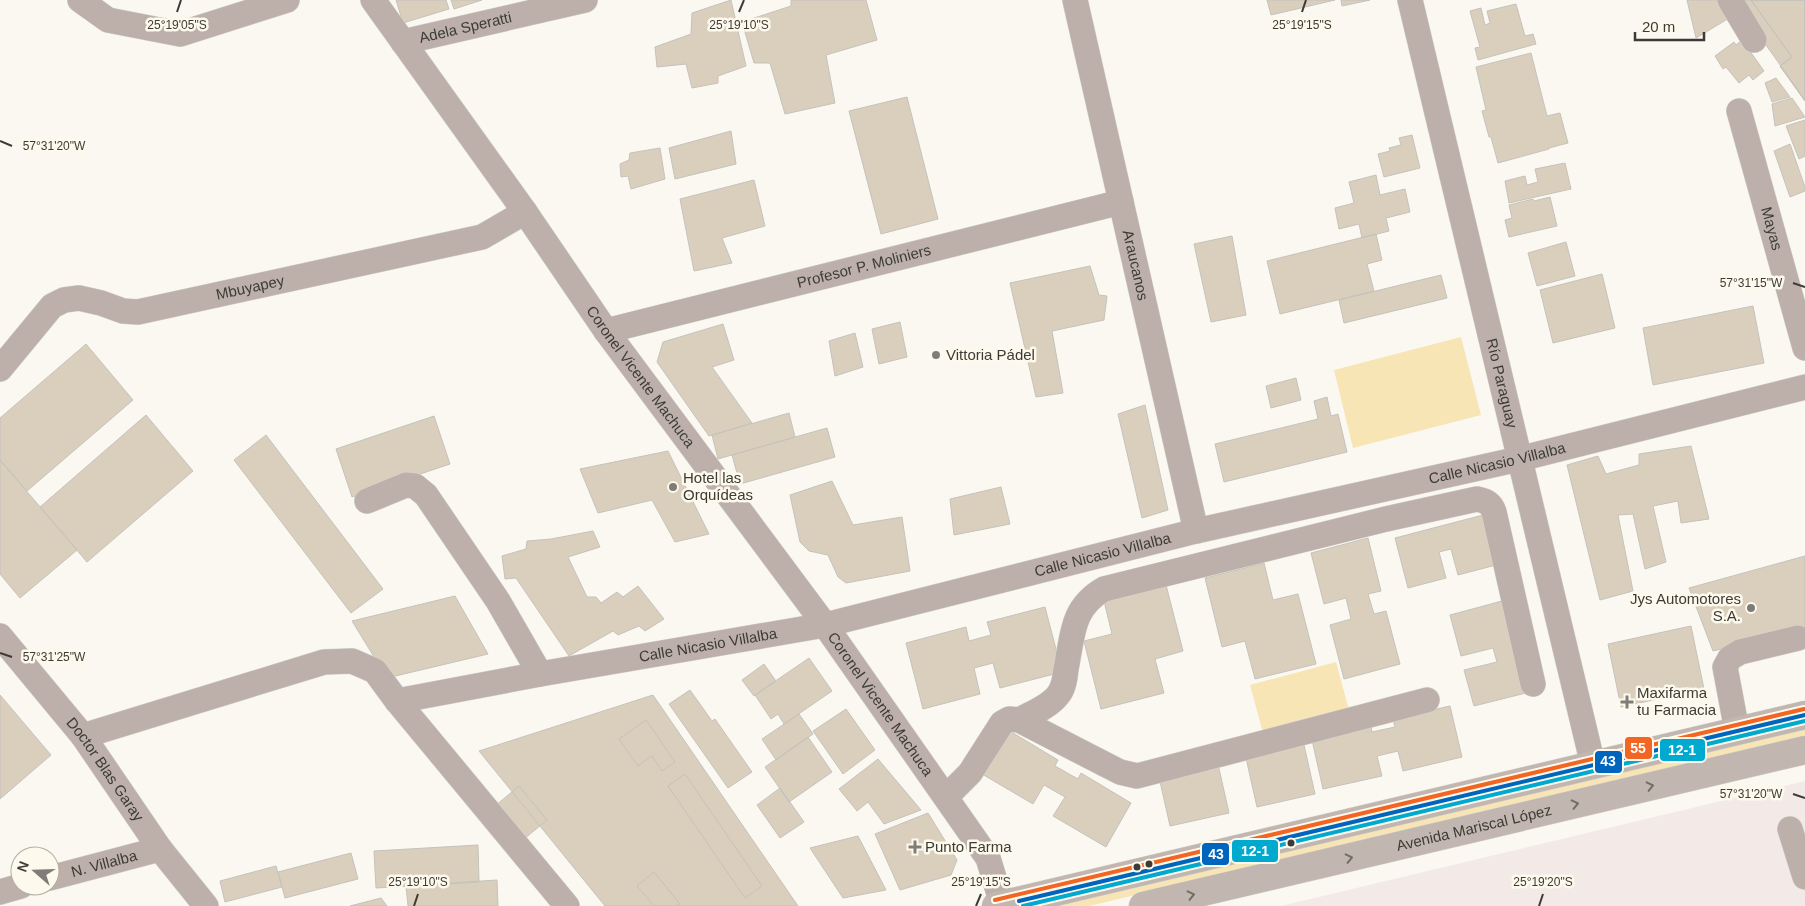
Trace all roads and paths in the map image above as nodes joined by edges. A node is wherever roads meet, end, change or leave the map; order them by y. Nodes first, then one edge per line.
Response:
1 (80, 0) edge
2 (287, 0) edge
3 (373, 0) edge
4 (585, 0) edge
5 (1075, 0) edge
6 (1410, 0) edge
7 (1730, 0) edge
8 (525, 7) edge
9 (1754, 40) dead end
10 (403, 42) junction
11 (1739, 111) dead end
12 (1121, 202) junction
13 (525, 212) junction
14 (606, 331) junction
15 (1805, 348) edge
16 (0, 368) edge
17 (1805, 387) edge
18 (1519, 459) junction
19 (367, 501) dead end
20 (1196, 531) junction
21 (825, 625) junction
22 (0, 636) edge
23 (1798, 638) dead end
24 (540, 674) junction
25 (1533, 684) dead end
26 (1427, 700) dead end
27 (397, 701) junction
28 (1805, 715) edge
29 (1019, 720) junction
30 (1738, 731) junction
31 (83, 736) junction
32 (1805, 750) edge
33 (1593, 765) junction
34 (946, 797) junction
35 (1790, 829) dead end
36 (160, 849) junction
37 (60, 875) edge
38 (1805, 877) edge
39 (206, 906) edge
40 (567, 906) edge
41 (998, 906) edge
42 (1143, 906) edge

1 - 2 street
3 - 10 street, Coronel Vicente Machuca
4 - 8 street, Adela Speratti
5 - 12 street, Araucanos
6 - 18 street, Río Paraguay
7 - 9 street
8 - 10 street, Adela Speratti
10 - 13 street, Coronel Vicente Machuca
11 - 15 street, Mayas
12 - 14 street, Profesor P. Moliniers
12 - 20 street, Araucanos
13 - 14 street, Coronel Vicente Machuca
13 - 16 street, Mbuyapey
14 - 21 street, Coronel Vicente Machuca
17 - 18 street, Calle Nicasio Villalba
18 - 20 street, Calle Nicasio Villalba
18 - 33 street, Río Paraguay
19 - 24 street
20 - 21 street, Calle Nicasio Villalba
21 - 24 street, Calle Nicasio Villalba
21 - 34 street, Coronel Vicente Machuca
22 - 31 street, Doctor Blas Garay
23 - 30 street
24 - 27 street, Calle Nicasio Villalba
25 - 29 street
26 - 29 street
27 - 31 street
27 - 40 street
28 - 30 highway
29 - 34 street
30 - 33 highway
31 - 36 street, Doctor Blas Garay
42 -> 32 highway, Avenida Mariscal López
33 - 41 highway
34 - 41 street, Coronel Vicente Machuca
35 - 38 street
36 - 37 street, N. Villalba
36 - 39 street, Doctor Blas Garay

